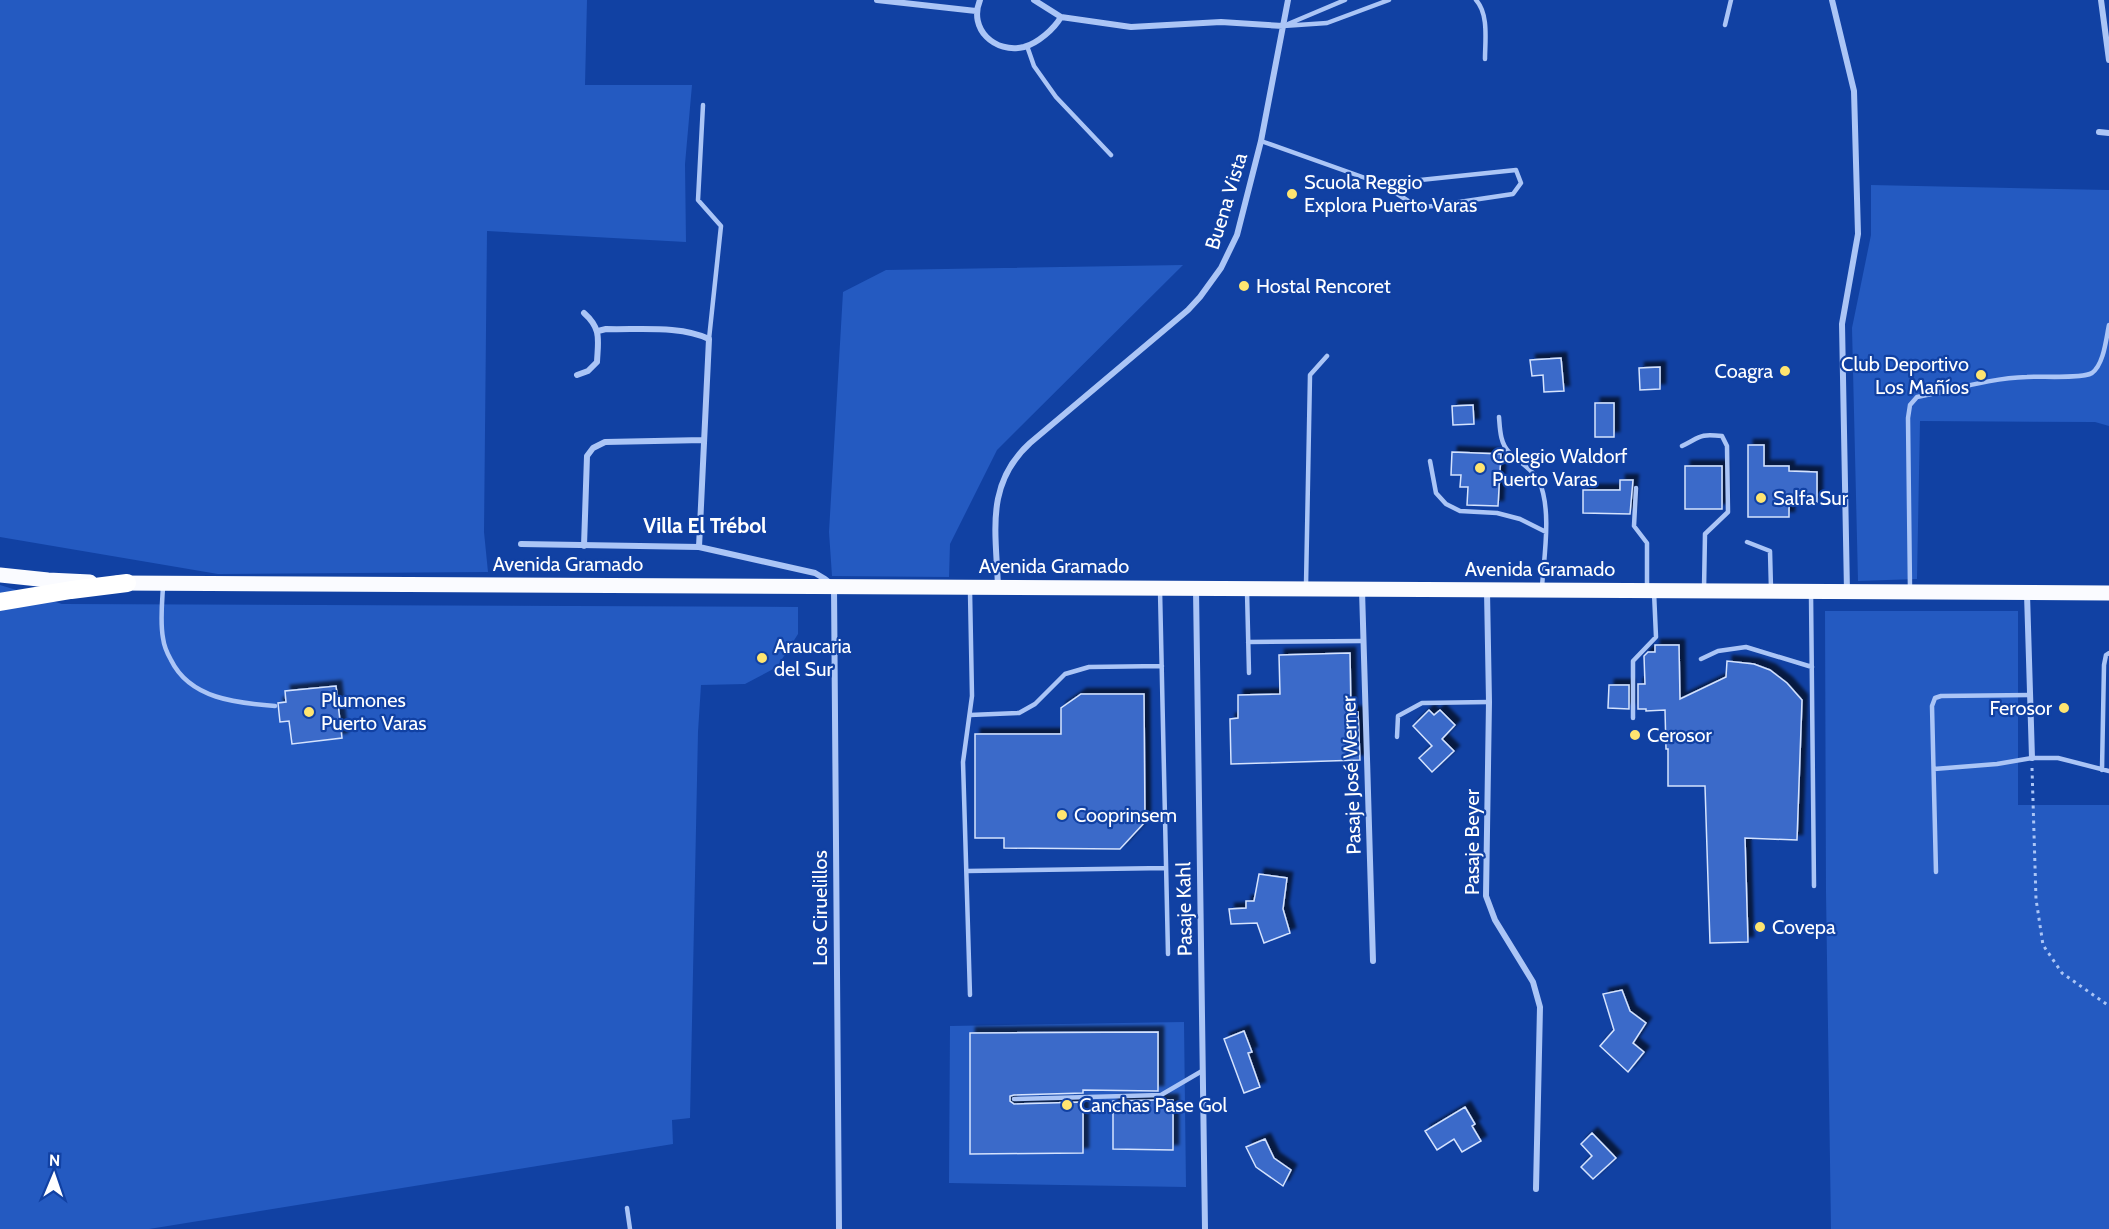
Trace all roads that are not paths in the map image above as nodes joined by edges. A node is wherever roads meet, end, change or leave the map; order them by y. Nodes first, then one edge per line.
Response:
1 (878, 0) edge
2 (980, 0) edge
3 (1034, 0) edge
4 (1288, 0) edge
5 (1345, 0) edge
6 (1389, 0) edge
7 (1476, 0) edge
8 (1731, 0) edge
9 (1832, 0) edge
10 (2101, 0) edge
11 (976, 11) junction
12 (1061, 17) junction
13 (2106, 23) edge
14 (1725, 24) dead end
15 (1283, 26) junction
16 (1027, 46) junction
17 (1485, 59) dead end
18 (2109, 60) edge
19 (703, 105) dead end
20 (2099, 132) dead end
21 (2109, 133) edge
22 (1262, 141) junction
23 (1111, 155) dead end
24 (1382, 184) junction
25 (584, 313) dead end
26 (2109, 325) edge
27 (598, 331) junction
28 (709, 339) junction
29 (1327, 356) dead end
30 (577, 375) dead end
31 (1499, 417) dead end
32 (704, 440) junction
33 (1682, 446) dead end
34 (1430, 461) dead end
35 (1636, 488) dead end
36 (1546, 532) junction
37 (1747, 542) dead end
38 (521, 544) dead end
39 (584, 546) junction
40 (699, 547) junction
41 (0, 574) edge
42 (127, 583) junction
43 (163, 583) junction
44 (834, 586) junction
45 (970, 587) junction
46 (998, 587) junction
47 (1160, 588) junction
48 (1196, 588) junction
49 (1247, 588) junction
50 (1306, 589) junction
51 (1362, 589) junction
52 (1487, 590) junction
53 (1541, 590) junction
54 (1651, 591) junction
55 (1704, 591) junction
56 (1771, 591) junction
57 (1811, 591) junction
58 (1847, 591) junction
59 (1910, 592) junction
60 (2027, 592) junction
61 (2109, 593) edge
62 (0, 602) edge
63 (1363, 641) junction
64 (1248, 642) junction
65 (2109, 652) edge
66 (1701, 659) dead end
67 (1162, 666) junction
68 (1812, 667) junction
69 (1249, 673) dead end
70 (2030, 695) junction
71 (1489, 702) junction
72 (275, 706) dead end
73 (970, 715) junction
74 (1633, 718) dead end
75 (1397, 737) dead end
76 (2032, 758) junction
77 (1934, 769) junction
78 (2102, 770) junction
79 (2109, 771) edge
80 (1166, 868) junction
81 (967, 871) junction
82 (1936, 872) dead end
83 (1814, 886) dead end
84 (1168, 954) dead end
85 (1373, 961) dead end
86 (970, 995) dead end
87 (1202, 1071) junction
88 (1014, 1099) dead end
89 (1536, 1189) dead end
90 (627, 1208) dead end
91 (630, 1229) edge
92 (839, 1229) edge
93 (1205, 1229) edge

1 - 11 street
2 - 11 street
3 - 12 street
4 - 15 street, Buena Vista
5 - 15 lane
6 - 15 lane
7 - 17 lane
8 - 14 lane
9 - 58 street
10 - 13 street
11 - 16 street
12 - 15 street
12 - 16 street
13 - 18 street
15 - 22 street, Buena Vista
16 - 23 lane
19 - 28 lane
20 - 21 street
22 - 24 lane
22 - 46 street, Buena Vista
24 - 24 lane
25 - 27 street
26 - 59 lane
27 - 28 street
27 - 30 street
28 - 32 street
29 - 50 lane
31 - 36 lane
32 - 39 street
32 - 40 street
33 - 55 lane
34 - 36 lane
35 - 54 lane
36 - 53 lane
37 - 56 lane
38 - 39 street
39 - 40 street
40 - 44 street
41 - 42 main road, Avenida Gramado
42 - 43 main road, Avenida Gramado
42 - 62 highway
43 - 44 main road, Avenida Gramado
43 - 72 lane
44 - 45 main road, Avenida Gramado
44 - 92 street, Los Ciruelillos
45 - 46 main road, Avenida Gramado
45 - 73 lane
46 - 47 main road, Avenida Gramado
47 - 48 main road, Avenida Gramado
47 - 67 lane
48 - 49 main road, Avenida Gramado
48 - 87 street, Pasaje Kahl
49 - 50 main road, Avenida Gramado
49 - 64 lane
50 - 51 main road, Avenida Gramado
51 - 52 main road, Avenida Gramado
51 - 63 street, Pasaje José Werner
52 - 53 main road, Avenida Gramado
52 - 71 street, Pasaje Beyer
53 - 54 main road, Avenida Gramado
54 - 55 main road, Avenida Gramado
54 - 74 lane
55 - 56 main road, Avenida Gramado
56 - 57 main road, Avenida Gramado
57 - 58 main road, Avenida Gramado
57 - 68 lane
58 - 59 main road, Avenida Gramado
59 - 60 main road, Avenida Gramado
60 - 61 main road, Avenida Gramado
60 - 70 street
63 - 64 lane
63 - 85 street, Pasaje José Werner
64 - 69 lane
65 - 78 lane
66 - 68 lane
67 - 73 lane
67 - 80 lane
68 - 83 lane
70 - 76 street
70 - 77 lane
71 - 75 lane
71 - 89 street, Pasaje Beyer
73 - 81 lane
76 - 77 lane
76 - 78 lane
77 - 82 lane
78 - 79 lane
80 - 81 lane
80 - 84 lane
81 - 86 lane
87 - 88 lane
87 - 93 street, Pasaje Kahl
90 - 91 lane

